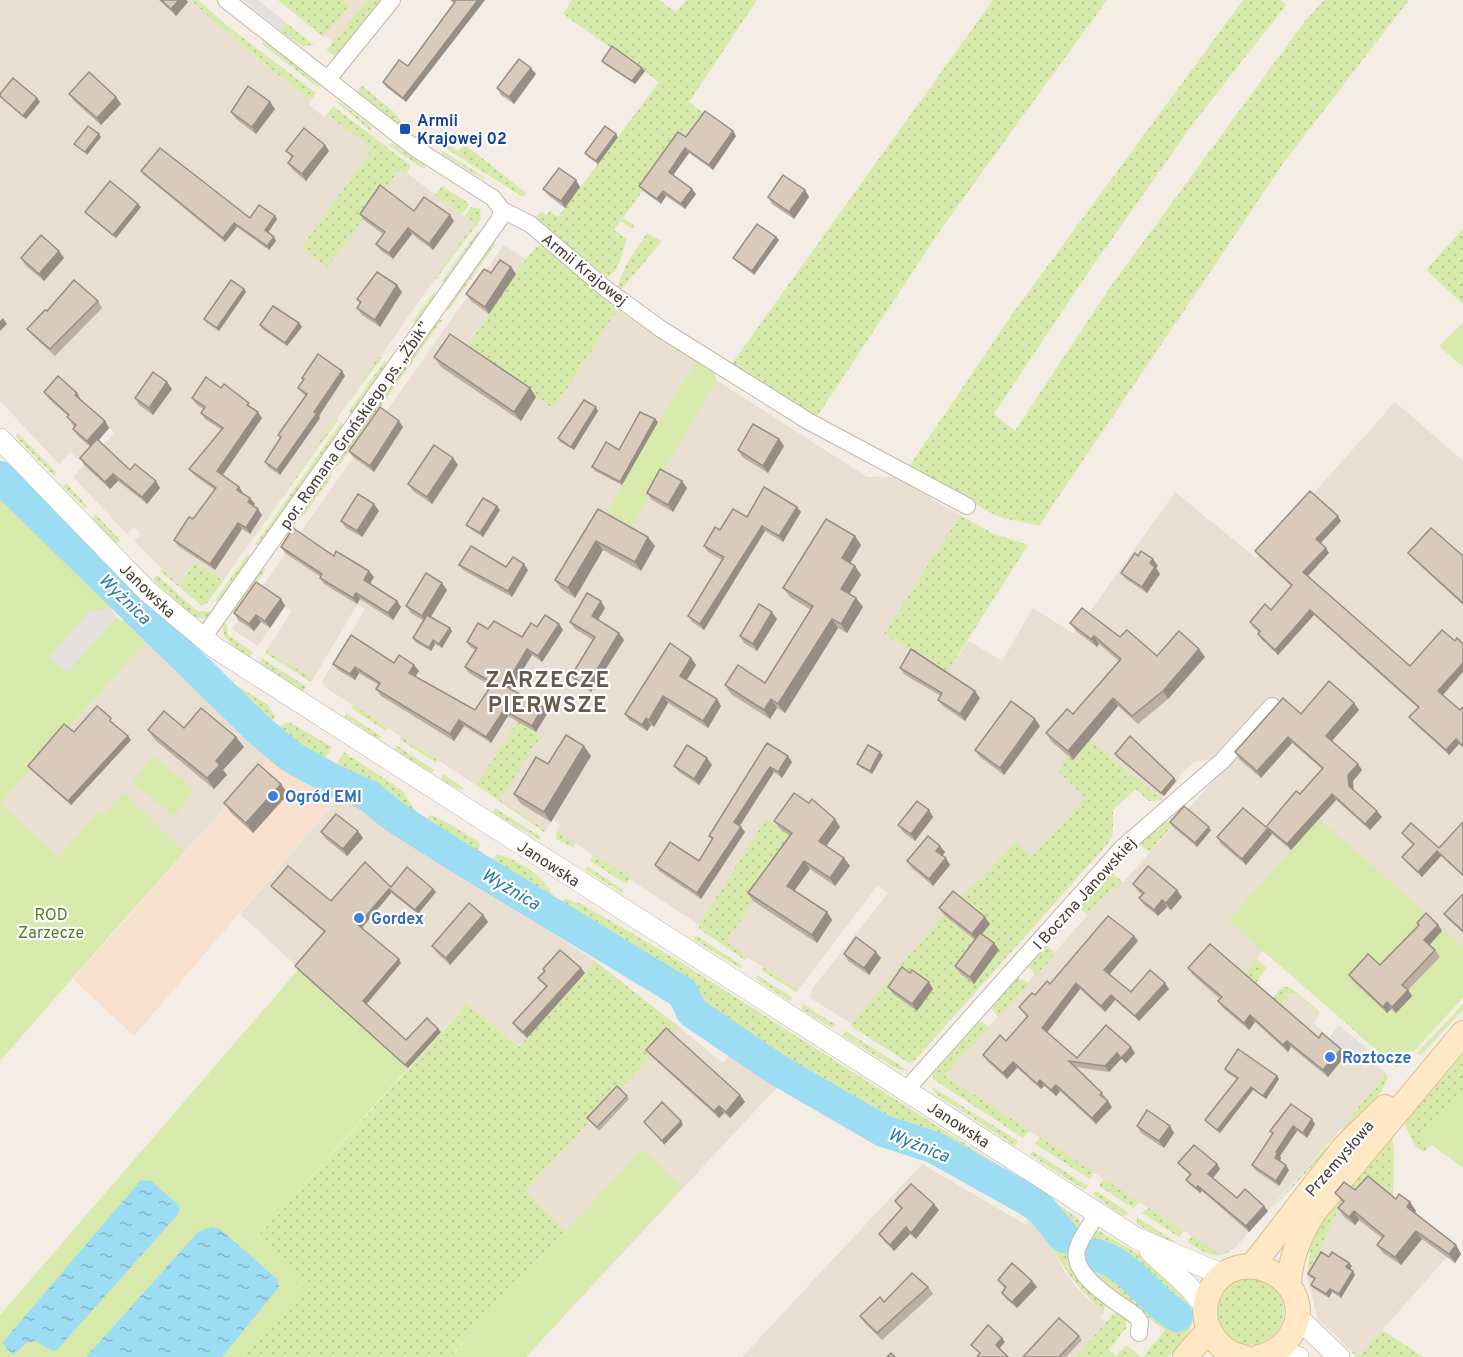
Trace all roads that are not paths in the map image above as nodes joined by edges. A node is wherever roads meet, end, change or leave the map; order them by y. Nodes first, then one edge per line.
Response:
1 (226, 0) edge
2 (392, 0) edge
3 (328, 79) junction
4 (502, 210) junction
5 (0, 440) edge
6 (967, 506) dead end
7 (204, 638) junction
8 (1272, 706) edge
9 (1463, 1033) edge
10 (1437, 1062) junction
11 (906, 1090) junction
12 (1098, 1214) junction
13 (1136, 1238) junction
14 (1253, 1265) junction
15 (1223, 1275) junction
16 (1289, 1285) junction
17 (1298, 1317) junction
18 (1207, 1318) junction
19 (1139, 1333) dead end
20 (1266, 1355) edge
21 (1234, 1356) edge
22 (1185, 1357) edge
23 (1298, 1357) edge
24 (1339, 1357) edge

1 - 3 street, Armii Krajowej
2 - 3 street
3 - 4 street, Armii Krajowej
4 - 6 street, Armii Krajowej
4 - 7 street, por. Romana Grońskiego ps. „Żbik”
5 - 7 street, Janowska
7 - 11 street, Janowska
8 - 11 street, I Boczna Janowskiej
9 - 10 main road, Przemysłowa
10 - 14 main road, Przemysłowa
10 - 16 main road, Przemysłowa
11 - 12 street, Janowska
12 - 13 street, Janowska
12 - 19 street
13 - 15 street, Janowska
13 - 18 street, Janowska
14 - 15 main road
14 - 16 main road
15 - 18 main road
16 - 17 main road
17 - 20 main road
17 - 24 street
18 - 21 main road
18 - 22 main road
20 - 23 street

